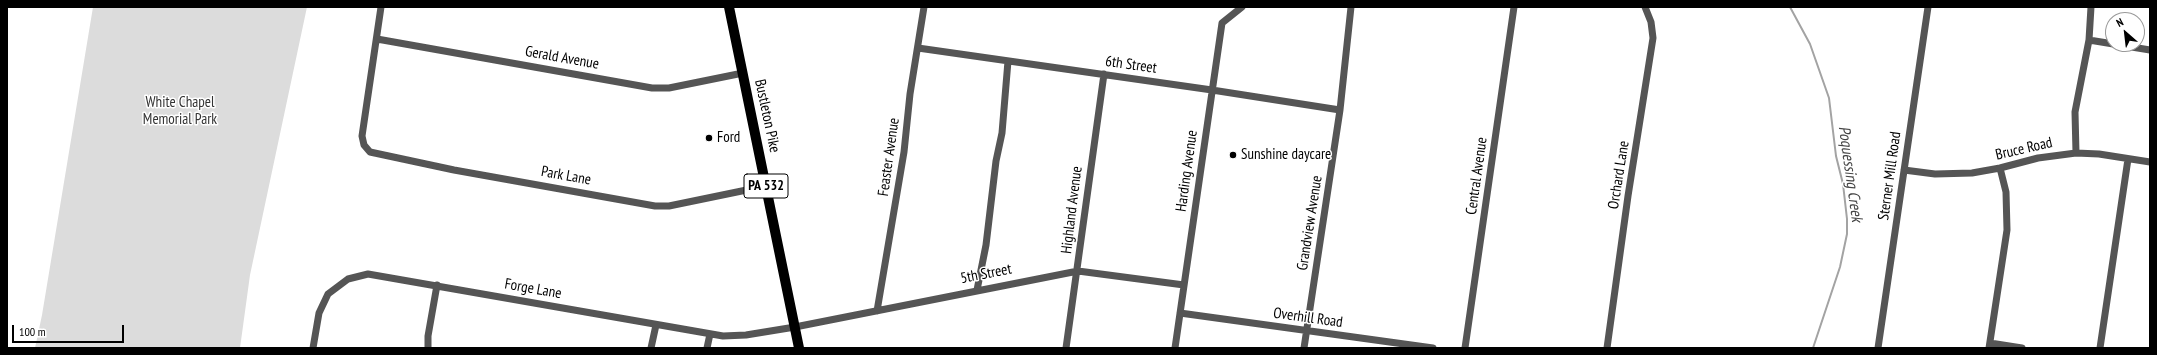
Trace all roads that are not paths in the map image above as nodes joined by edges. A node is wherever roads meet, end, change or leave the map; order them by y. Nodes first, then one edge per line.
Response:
1 (382, 7) edge
2 (730, 7) edge
3 (924, 7) edge
4 (1242, 7) edge
5 (1351, 7) edge
6 (1514, 7) edge
7 (1645, 7) edge
8 (1928, 7) edge
9 (2091, 7) edge
10 (377, 39) junction
11 (2089, 40) junction
12 (918, 48) junction
13 (2150, 50) edge
14 (1008, 60) junction
15 (743, 73) junction
16 (1104, 74) junction
17 (1212, 90) junction
18 (1340, 110) junction
19 (2076, 153) junction
20 (2128, 159) junction
21 (2150, 162) edge
22 (2000, 168) junction
23 (1904, 170) junction
24 (766, 186) junction
25 (1078, 271) junction
26 (1184, 285) junction
27 (437, 286) junction
28 (977, 290) junction
29 (877, 310) junction
30 (1180, 313) junction
31 (656, 325) junction
32 (795, 327) junction
33 (1306, 331) junction
34 (710, 334) junction
35 (1990, 346) edge
36 (313, 348) edge
37 (428, 348) edge
38 (651, 348) edge
39 (707, 348) edge
40 (799, 348) edge
41 (1066, 348) edge
42 (1175, 348) edge
43 (1304, 348) edge
44 (1433, 348) edge
45 (1465, 348) edge
46 (1607, 348) edge
47 (1878, 348) edge
48 (2022, 348) edge
49 (2100, 348) edge

1 - 10 street
2 - 15 main road, Bustleton Pike / PA 532
3 - 12 street, Feaster Avenue
4 - 17 street, Harding Avenue
5 - 18 street, Grandview Avenue
6 - 45 street, Central Avenue
7 - 46 street, Orchard Lane
8 - 23 street, Sterner Mill Road
9 - 11 street
10 - 15 street, Gerald Avenue
10 - 24 street, Park Lane
11 - 13 street
11 - 19 street
12 - 14 street, 6th Street
12 - 29 street, Feaster Avenue
14 - 16 street, 6th Street
14 - 28 street
15 - 24 main road, Bustleton Pike / PA 532
16 - 17 street, 6th Street
16 - 25 street, Highland Avenue
17 - 18 street, 6th Street
17 - 26 street, Harding Avenue
18 - 33 street, Grandview Avenue
19 - 20 street, Bruce Road
19 - 22 street, Bruce Road
20 - 21 street, Bruce Road
20 - 49 street
22 - 23 street, Bruce Road
22 - 35 street
23 - 47 street, Sterner Mill Road
24 - 32 main road, Bustleton Pike / PA 532
25 - 26 street, 5th Street
25 - 28 street, 5th Street
25 - 41 street, Highland Avenue
26 - 30 street, Harding Avenue
27 - 31 street, Forge Lane
27 - 36 street, Forge Lane
27 - 37 street
28 - 29 street, 5th Street
29 - 32 street, 5th Street
30 - 33 street, Overhill Road
30 - 42 street, Harding Avenue
31 - 34 street, Forge Lane
31 - 38 street
32 - 34 street, Forge Lane
32 - 40 main road, Bustleton Pike / PA 532
33 - 43 street, Grandview Avenue
33 - 44 street, Overhill Road
34 - 39 street
35 - 48 street

